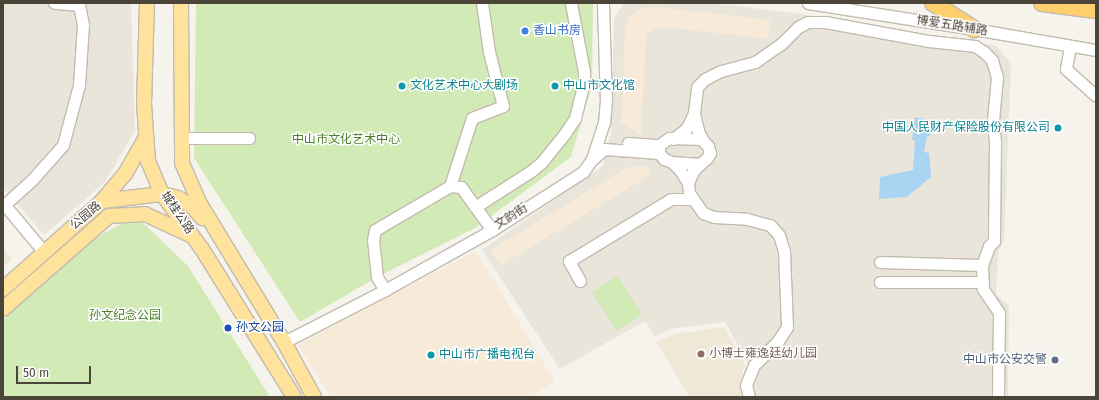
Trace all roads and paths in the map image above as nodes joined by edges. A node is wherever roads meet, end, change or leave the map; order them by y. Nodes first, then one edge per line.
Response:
1 (54, 3) edge
2 (147, 3) edge
3 (181, 3) edge
4 (482, 3) edge
5 (571, 3) edge
6 (603, 3) edge
7 (808, 3) edge
8 (933, 3) edge
9 (1042, 3) edge
10 (1096, 10) edge
11 (974, 28) junction
12 (1070, 46) junction
13 (1096, 50) edge
14 (1096, 96) edge
15 (694, 113) junction
16 (600, 133) junction
17 (146, 137) junction
18 (181, 138) junction
19 (249, 138) dead end
20 (672, 139) junction
21 (703, 141) junction
22 (659, 149) junction
23 (592, 159) junction
24 (672, 162) junction
25 (700, 164) junction
26 (688, 183) junction
27 (450, 186) junction
28 (162, 194) junction
29 (693, 199) junction
30 (102, 201) junction
31 (4, 205) edge
32 (475, 206) junction
33 (492, 230) junction
34 (192, 236) junction
35 (221, 239) junction
36 (44, 252) junction
37 (880, 262) dead end
38 (982, 265) junction
39 (580, 281) dead end
40 (880, 282) dead end
41 (983, 282) junction
42 (3, 289) edge
43 (385, 290) junction
44 (3, 309) edge
45 (284, 342) junction
46 (294, 397) edge
47 (314, 397) edge
48 (749, 397) edge
49 (998, 397) edge

1 - 31 street
2 - 17 main road, 城桂公路
3 - 18 main road, 城桂公路
4 - 27 street
5 - 32 street
6 - 16 street, 文韵街
7 - 11 street, 博爱五路辅路
8 - 11 highway
9 - 10 highway
11 - 12 street, 博爱五路辅路
12 - 13 street, 博爱五路辅路
12 - 14 street
15 - 20 street
15 - 21 street
15 - 38 street
16 - 22 street
16 - 23 street, 文韵街
17 - 28 main road, 城桂公路
17 - 30 main road
18 - 19 street
18 - 35 main road, 城桂公路
20 - 21 street
20 - 22 street
21 - 25 street
22 - 23 street
22 - 24 street
23 - 33 street, 文韵街
24 - 25 street
24 - 26 street
25 - 26 street
26 - 29 street
27 - 32 street
27 - 43 street
28 - 30 main road, 公园路
28 - 34 main road, 城桂公路
28 - 35 main road, 公园路
29 - 39 street
29 - 48 street
30 - 36 main road, 公园路
31 - 36 street
32 - 33 street
33 - 43 street, 文韵街
34 - 44 main road, 公园路
34 - 46 main road, 城桂公路
35 - 45 main road, 城桂公路
36 - 42 main road, 公园路
37 - 38 street
38 - 41 street
40 - 41 street
41 - 49 street
43 - 45 street, 文韵街
45 - 47 main road, 城桂公路

